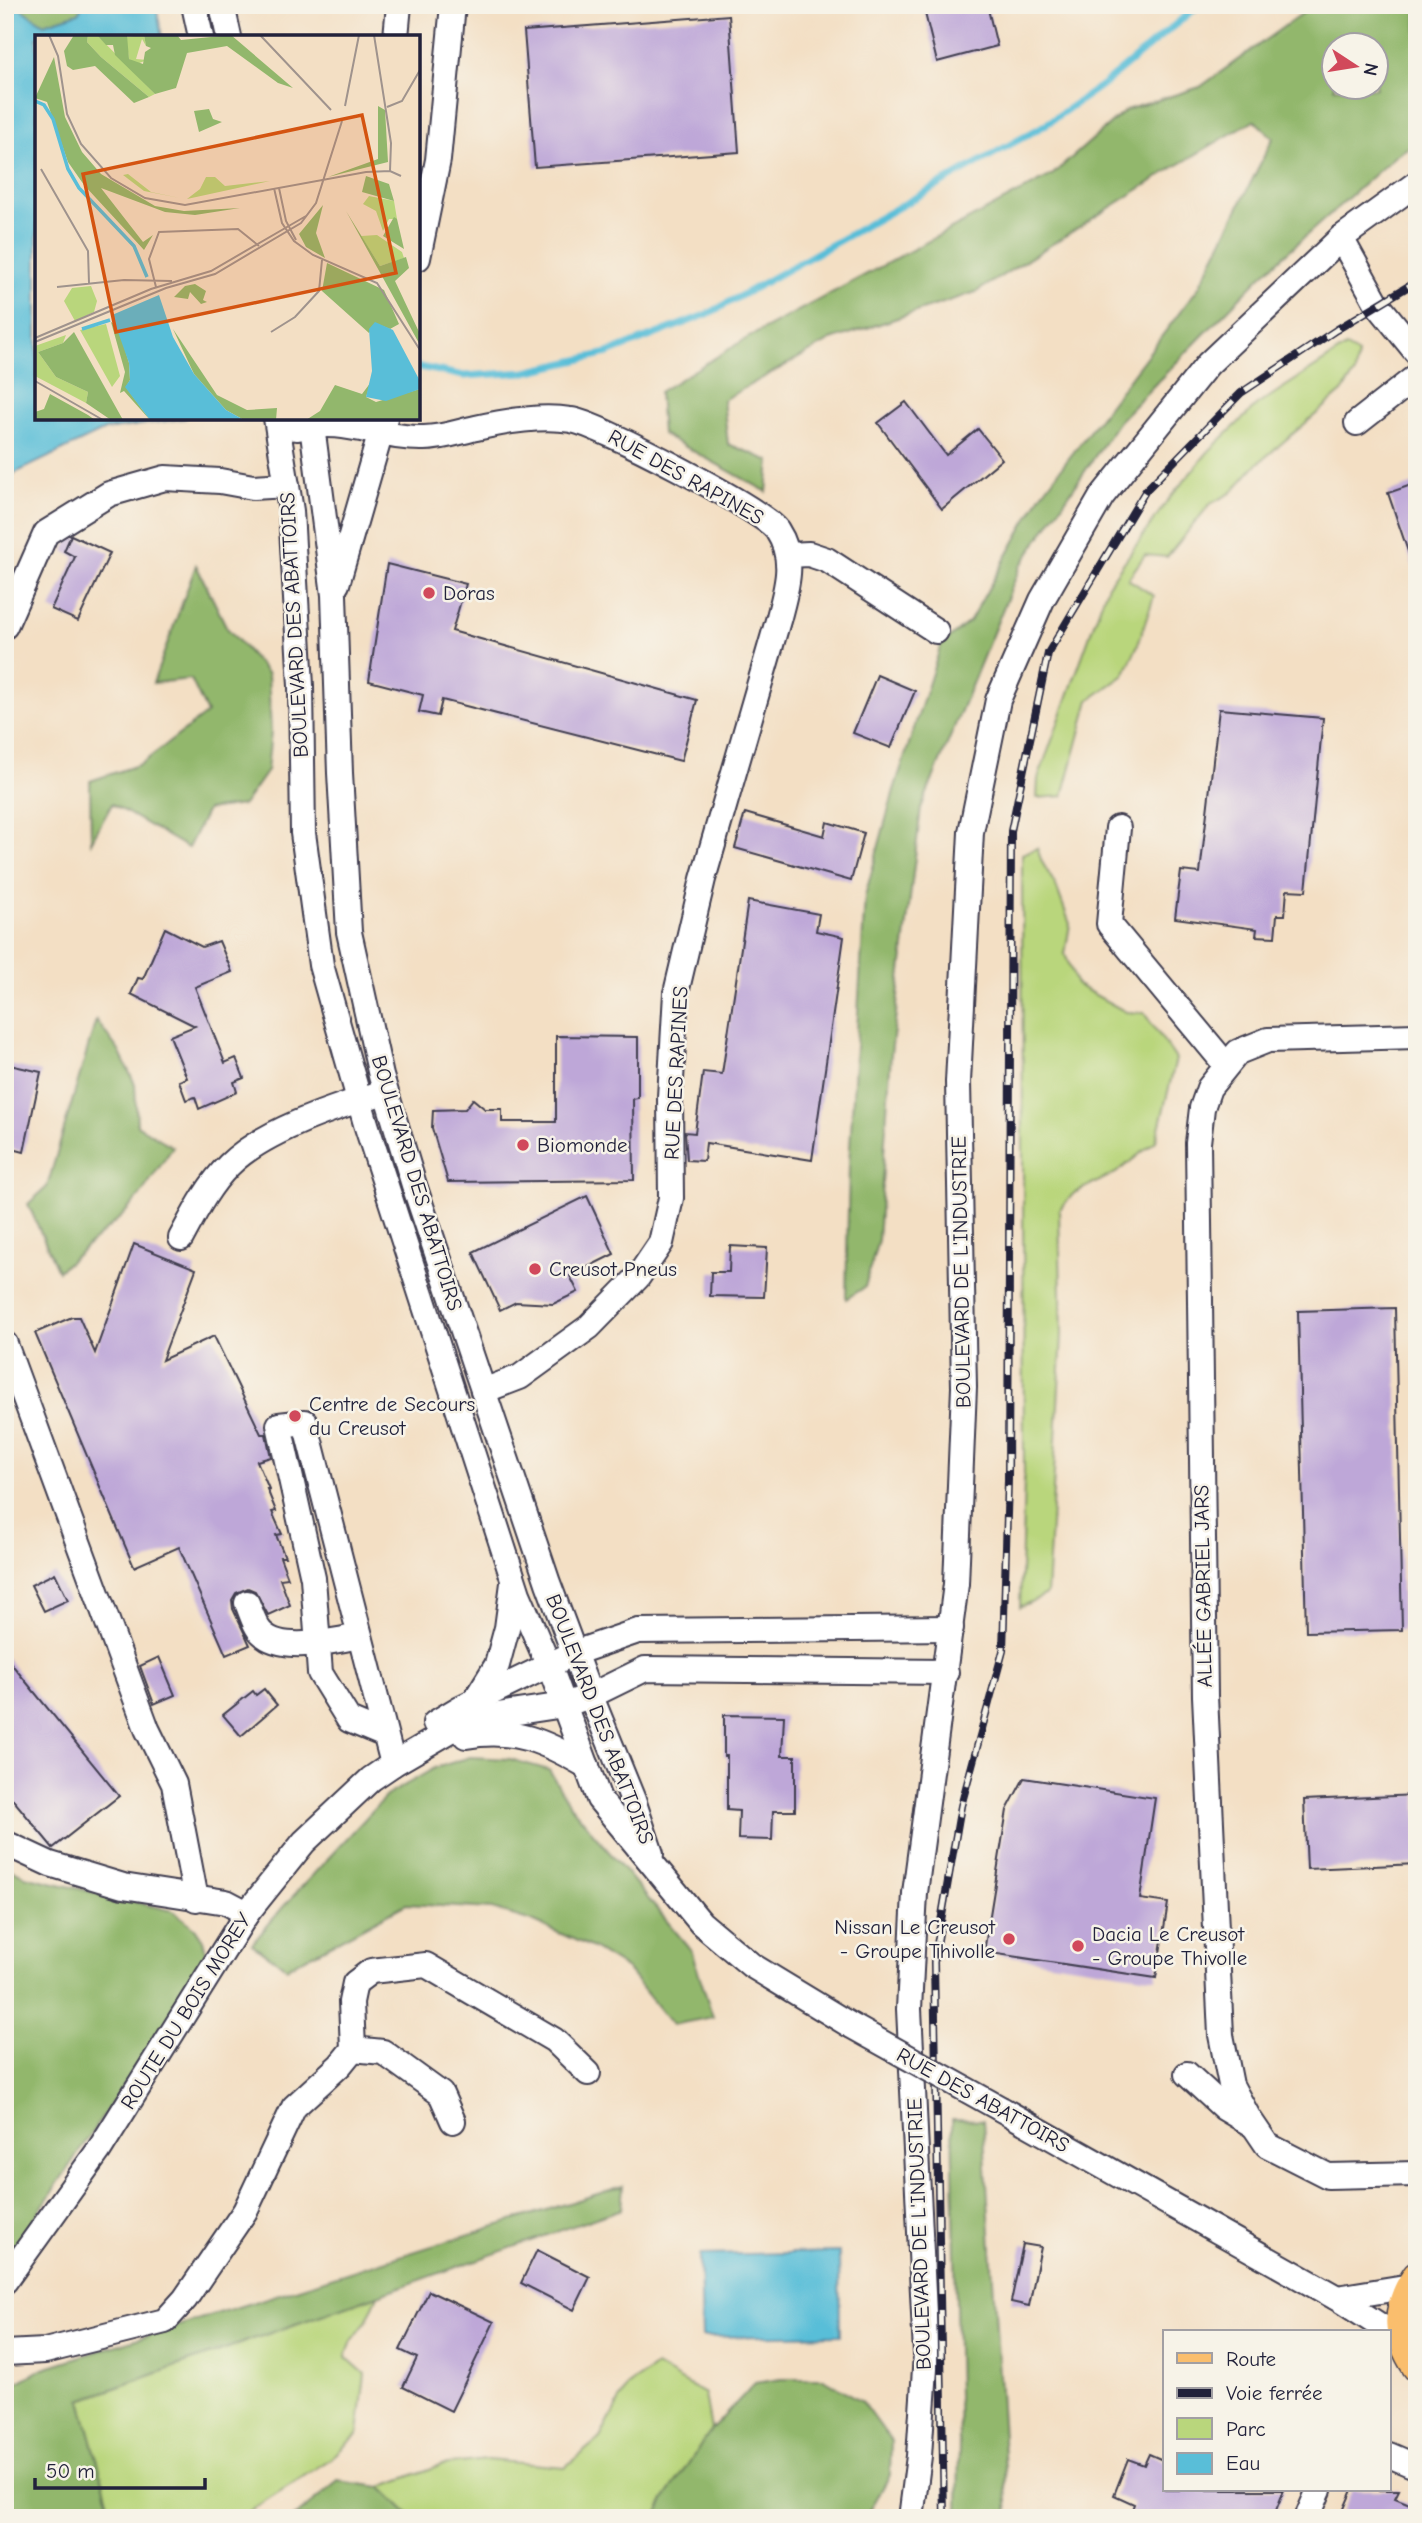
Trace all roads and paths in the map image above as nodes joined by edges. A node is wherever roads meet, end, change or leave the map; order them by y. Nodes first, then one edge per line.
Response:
1 (194, 5) edge
2 (222, 5) edge
3 (399, 5) edge
4 (453, 5) edge
5 (201, 35) edge
6 (229, 35) edge
7 (396, 35) edge
8 (426, 167) edge
9 (1417, 183) edge
10 (420, 235) edge
11 (1341, 238) junction
12 (1417, 353) edge
13 (1417, 376) edge
14 (312, 422) edge
15 (1357, 423) dead end
16 (277, 426) edge
17 (383, 426) edge
18 (287, 485) junction
19 (788, 555) junction
20 (334, 595) junction
21 (5, 626) edge
22 (936, 631) dead end
23 (1118, 828) dead end
24 (1417, 1036) edge
25 (1226, 1065) junction
26 (386, 1092) junction
27 (359, 1100) junction
28 (181, 1238) dead end
29 (5, 1344) edge
30 (483, 1391) junction
31 (514, 1579) junction
32 (247, 1604) dead end
33 (951, 1628) junction
34 (359, 1636) junction
35 (318, 1644) junction
36 (574, 1653) junction
37 (549, 1666) junction
38 (946, 1672) junction
39 (590, 1696) junction
40 (474, 1702) junction
41 (564, 1705) junction
42 (385, 1735) junction
43 (431, 1743) junction
44 (393, 1765) junction
45 (587, 1766) junction
46 (5, 1843) edge
47 (656, 1868) junction
48 (196, 1899) junction
49 (247, 1913) junction
50 (353, 2049) junction
51 (588, 2073) dead end
52 (1187, 2074) dead end
53 (453, 2121) dead end
54 (1254, 2126) junction
55 (1417, 2174) edge
56 (5, 2281) edge
57 (1414, 2282) edge
58 (1337, 2298) junction
59 (1379, 2330) edge
60 (1390, 2338) edge
61 (5, 2353) edge
62 (1410, 2353) edge
63 (1390, 2455) edge
64 (1417, 2467) edge
65 (1318, 2492) edge
66 (911, 2518) edge
67 (1307, 2518) edge

1 - 5 street
2 - 6 street
3 - 7 street
4 - 8 street
8 - 10 street
9 - 11 street, BOULEVARD DE L'INDUSTRIE
11 - 12 street
11 - 33 street, BOULEVARD DE L'INDUSTRIE
13 - 15 street
14 - 16 street, RUE DES RAPINES
14 - 17 street, RUE DES RAPINES
14 - 20 street, BOULEVARD DES ABATTOIRS
16 - 18 street, BOULEVARD DES ABATTOIRS
17 - 19 street, RUE DES RAPINES
17 - 20 street
18 - 21 street
18 - 27 street, BOULEVARD DES ABATTOIRS
19 - 22 street
19 - 30 street, RUE DES RAPINES
20 - 26 street, BOULEVARD DES ABATTOIRS
23 - 25 street
24 - 25 street, ALLÉE GABRIEL JARS
25 - 54 street, ALLÉE GABRIEL JARS
26 - 27 street
26 - 30 street, BOULEVARD DES ABATTOIRS
27 - 28 street
27 - 31 street, BOULEVARD DES ABATTOIRS
29 - 48 street
30 - 36 street, BOULEVARD DES ABATTOIRS
31 - 37 street, BOULEVARD DES ABATTOIRS
31 - 40 street, ROUTE DU BOIS MOREY
32 - 35 street
33 - 36 street, ROUTE DU BOIS MOREY
33 - 38 street, BOULEVARD DE L'INDUSTRIE
34 - 35 street
34 - 35 street
34 - 42 street
35 - 42 street
36 - 37 street, ROUTE DU BOIS MOREY
36 - 39 street, BOULEVARD DES ABATTOIRS
37 - 40 street, ROUTE DU BOIS MOREY
37 - 41 street, BOULEVARD DES ABATTOIRS
38 - 39 street, ROUTE DU BOIS MOREY
38 - 66 street, BOULEVARD DE L'INDUSTRIE
39 - 41 street, ROUTE DU BOIS MOREY
39 - 47 street, BOULEVARD DES ABATTOIRS
40 - 44 street, ROUTE DU BOIS MOREY
41 - 43 street, ROUTE DU BOIS MOREY
41 - 45 street, BOULEVARD DES ABATTOIRS
42 - 44 street
43 - 44 street, ROUTE DU BOIS MOREY
43 - 45 street, ROUTE DU BOIS MOREY
44 - 49 street, ROUTE DU BOIS MOREY
45 - 47 street, BOULEVARD DES ABATTOIRS
46 - 48 street
47 - 58 street, RUE DES ABATTOIRS, bridge
48 - 49 street
49 - 56 street, ROUTE DU BOIS MOREY
50 - 51 street
50 - 53 street
50 - 61 street
52 - 54 street
54 - 55 street, ALLÉE GABRIEL JARS
57 - 58 street
57 - 62 main road
58 - 59 street, RUE DES ABATTOIRS
60 - 62 street, RUE DES ABATTOIRS
63 - 64 street
65 - 67 street

